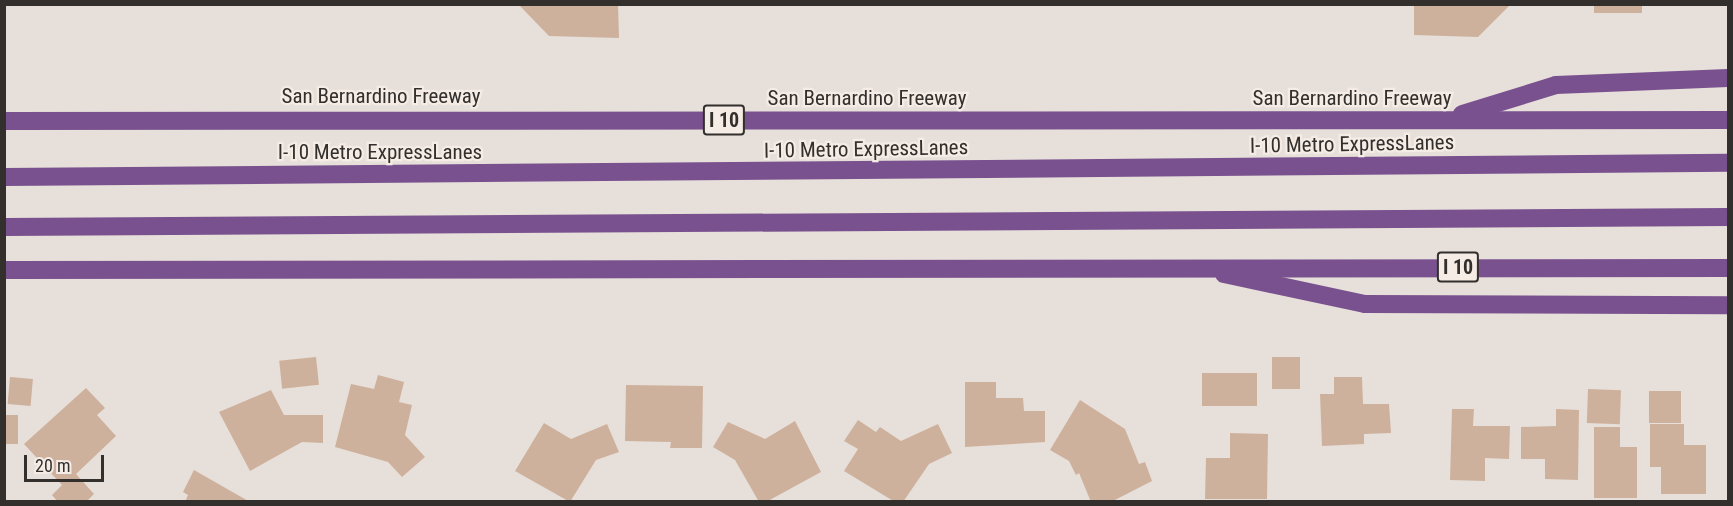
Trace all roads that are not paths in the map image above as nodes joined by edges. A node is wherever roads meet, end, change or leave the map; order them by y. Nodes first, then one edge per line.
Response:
1 (1728, 78) edge
2 (1443, 120) junction
3 (1728, 120) edge
4 (4, 121) edge
5 (1728, 163) edge
6 (4, 177) edge
7 (1683, 217) junction
8 (1728, 217) edge
9 (1728, 226) edge
10 (4, 227) edge
11 (1187, 267) junction
12 (1728, 268) edge
13 (4, 270) edge
14 (1728, 305) edge

1 - 2 highway
2 - 3 highway, San Bernardino Freeway / I 10
2 - 4 highway, San Bernardino Freeway / I 10
5 - 6 highway, I-10 Metro ExpressLanes
7 - 8 highway
7 - 9 highway
7 - 10 highway
11 - 12 highway, I 10
11 - 13 highway, I 10
11 - 14 highway

